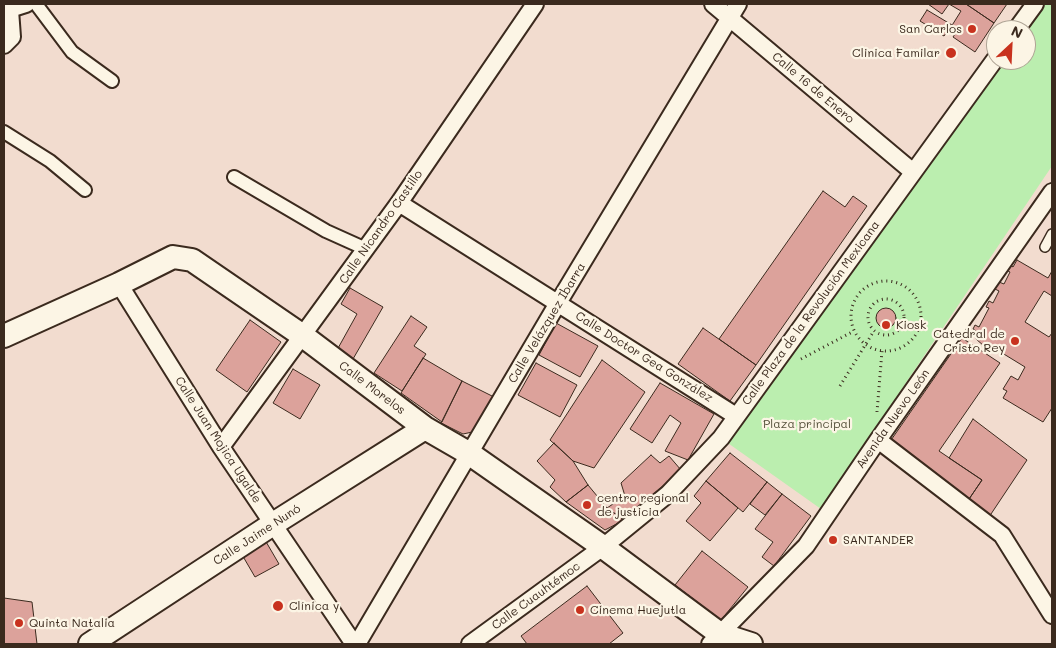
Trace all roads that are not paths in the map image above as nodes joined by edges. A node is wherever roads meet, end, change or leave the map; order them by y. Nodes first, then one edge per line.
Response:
1 (26, 4) edge
2 (36, 4) edge
3 (535, 4) edge
4 (713, 4) edge
5 (1035, 4) edge
6 (7, 10) edge
7 (734, 11) edge
8 (1023, 20) edge
9 (4, 44) edge
10 (987, 70) edge
11 (112, 81) dead end
12 (4, 132) edge
13 (913, 172) junction
14 (234, 177) dead end
15 (84, 190) dead end
16 (1052, 192) edge
17 (399, 203) junction
18 (1052, 234) edge
19 (1045, 247) dead end
20 (366, 249) junction
21 (119, 284) junction
22 (558, 303) junction
23 (4, 336) edge
24 (303, 336) junction
25 (736, 416) junction
26 (426, 428) junction
27 (878, 440) junction
28 (221, 447) junction
29 (470, 454) junction
30 (273, 524) junction
31 (602, 547) junction
32 (1052, 615) edge
33 (715, 639) edge
34 (90, 644) edge
35 (355, 644) edge
36 (470, 644) edge
37 (751, 644) edge

1 - 6 street
2 - 11 street
3 - 17 street, Calle Nicandro Castillo
4 - 7 street, Calle 16 de Enero
5 - 8 street
6 - 9 street
7 - 13 street, Calle 16 de Enero
7 - 22 street, Calle Velázquez Ibarra
10 - 13 street, Calle Plaza de la Revolución Mexicana
12 - 15 street
13 - 25 street, Calle Plaza de la Revolución Mexicana
14 - 20 street
16 - 27 street, Avenida Nuevo León
17 - 20 street, Calle Nicandro Castillo
17 - 22 street, Calle Doctor Gea González
18 - 19 lane
20 - 24 street, Calle Nicandro Castillo
21 - 23 main road, Calle Morelos
21 - 24 main road, Calle Morelos
21 - 28 street, Calle Juan Mojica Ugalde
22 - 25 street, Calle Doctor Gea González
22 - 29 street, Calle Velázquez Ibarra
24 - 26 main road, Calle Morelos
24 - 28 street, Calle Nicandro Castillo
25 - 31 street, Calle Plaza de la Revolución Mexicana
26 - 29 main road, Calle Morelos
26 - 30 main road, Calle Jaime Nunó
27 - 32 street
27 - 33 street, Avenida Nuevo León
28 - 30 street, Calle Juan Mojica Ugalde
29 - 31 main road, Calle Morelos
29 - 35 street, Calle Velázquez Ibarra
30 - 34 main road, Calle Jaime Nunó
30 - 35 street, Calle Juan Mojica Ugalde
31 - 33 main road, Calle Morelos
31 - 36 street, Calle Cuauhtémoc
33 - 37 main road, Calle Morelos

